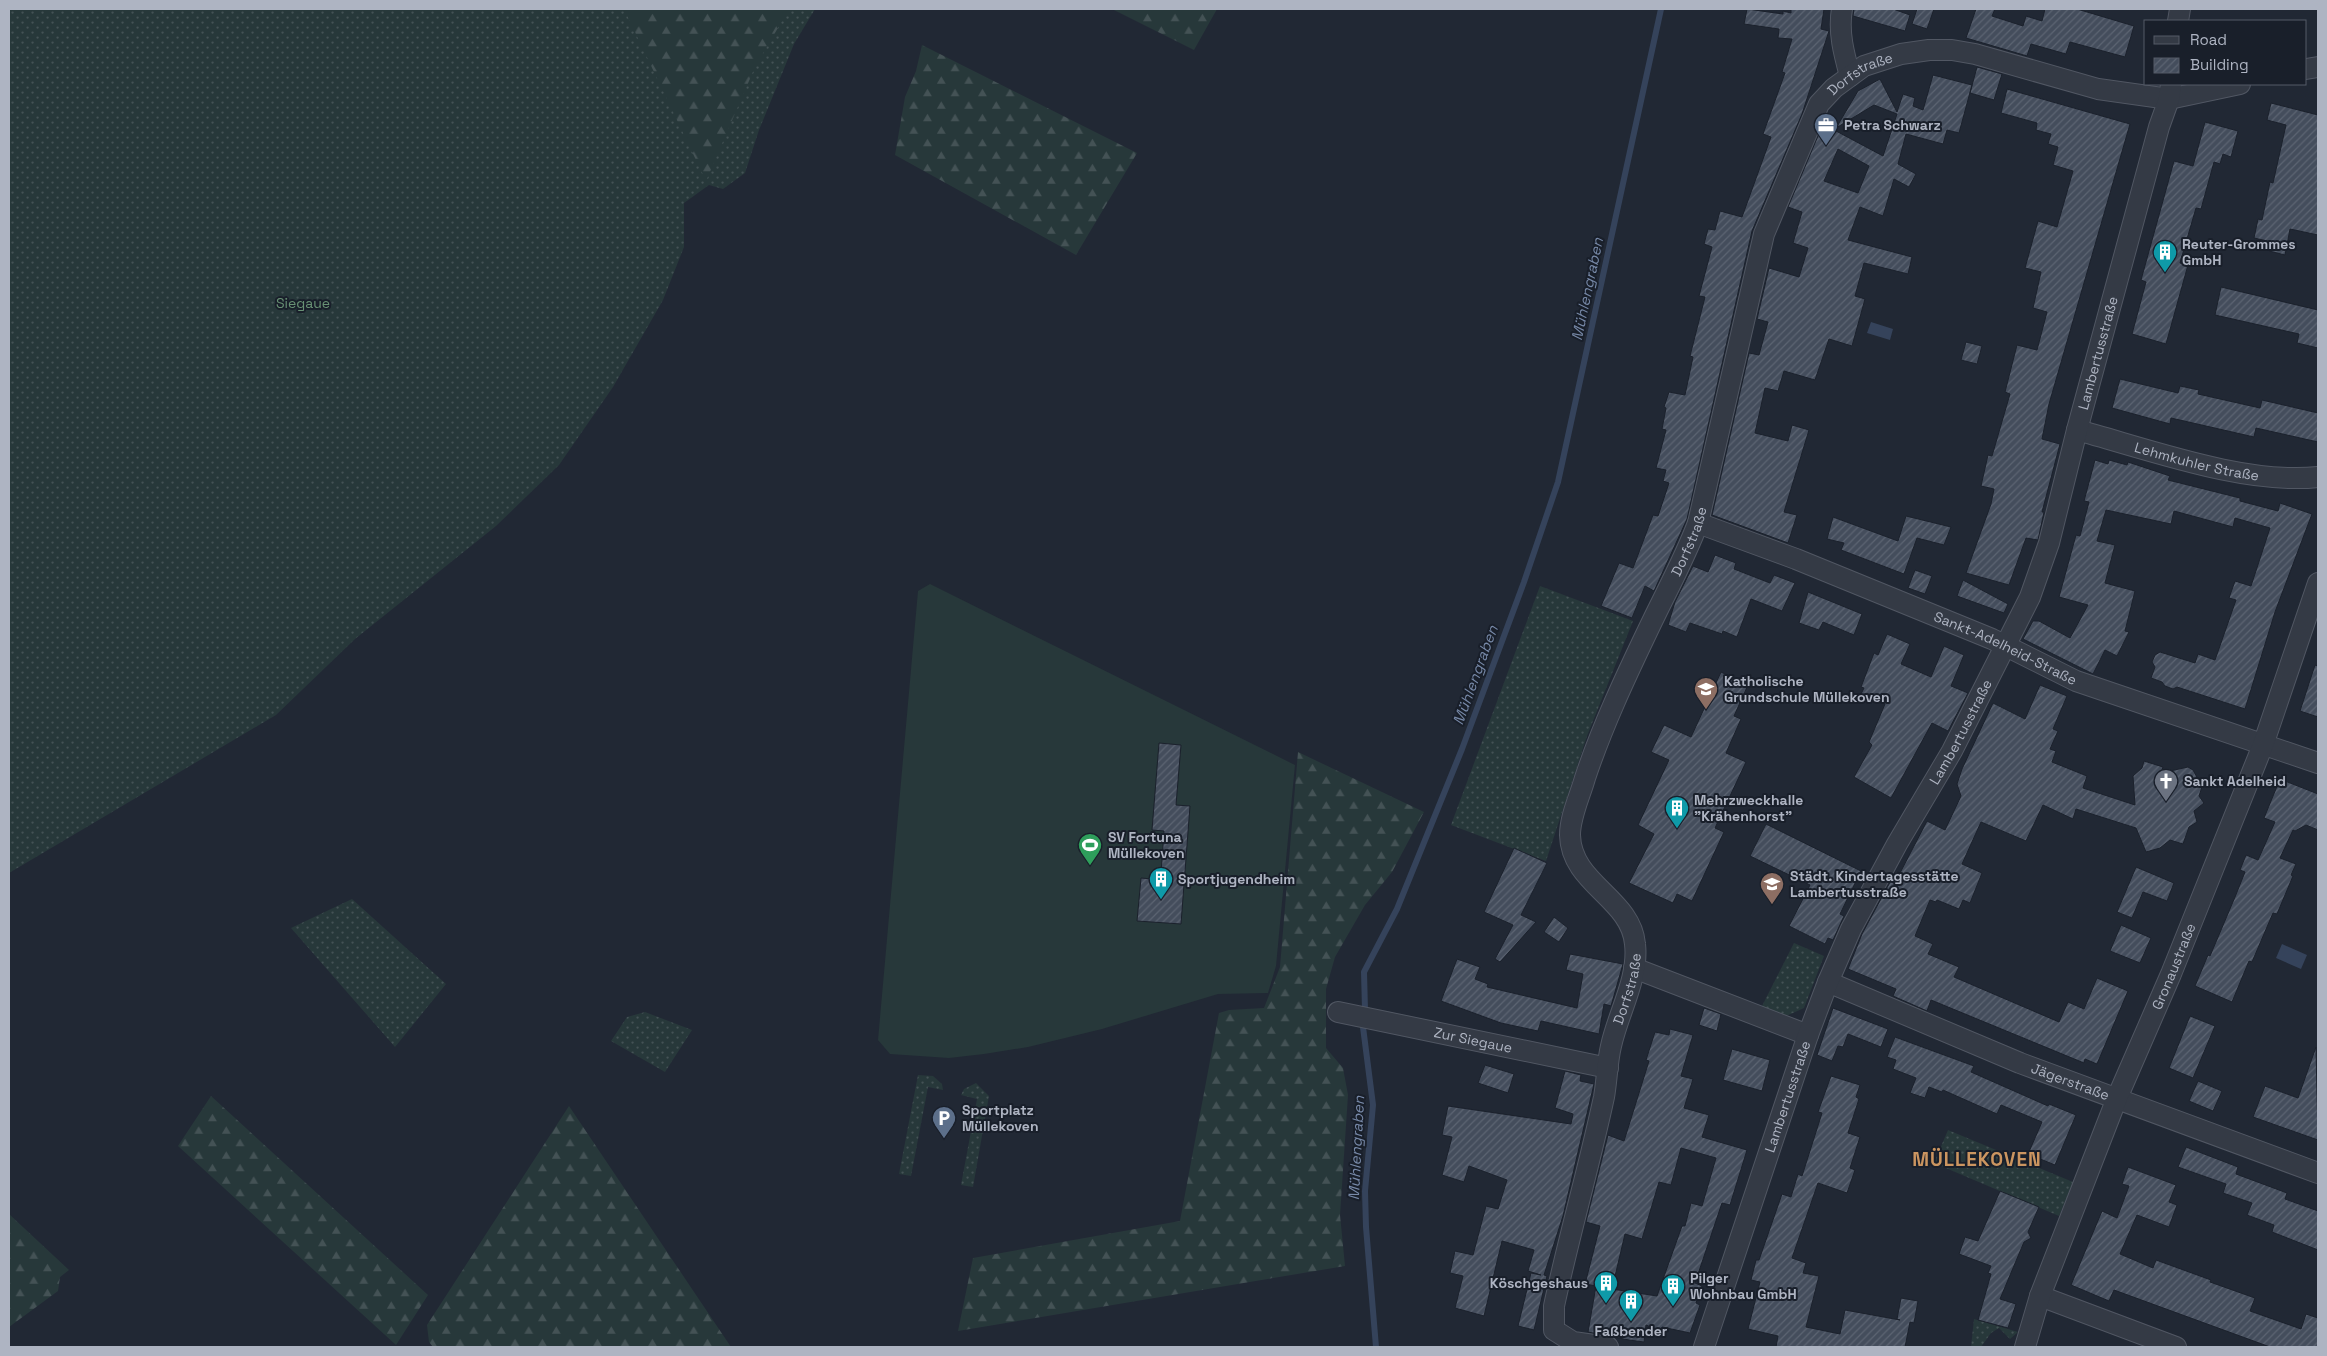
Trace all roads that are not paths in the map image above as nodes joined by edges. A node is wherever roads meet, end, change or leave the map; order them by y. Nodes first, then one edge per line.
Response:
1 (1842, 9) edge
2 (1850, 76) junction
3 (2231, 85) edge
4 (2170, 92) edge
5 (2077, 430) junction
6 (2318, 477) edge
7 (1698, 523) junction
8 (2318, 583) edge
9 (2004, 646) junction
10 (2263, 745) junction
11 (2318, 763) edge
12 (1634, 968) junction
13 (1828, 982) junction
14 (1338, 1012) dead end
15 (1808, 1035) junction
16 (1608, 1068) junction
17 (2117, 1098) junction
18 (2318, 1173) edge
19 (2040, 1296) junction
20 (1608, 1347) edge
21 (1704, 1347) edge
22 (2025, 1347) edge
23 (2176, 1347) edge

1 - 2 street
2 - 4 street, Dorfstraße
2 - 7 street, Dorfstraße
3 - 4 street, Dorfstraße
4 - 5 street, Lambertusstraße
5 - 6 street, Lehmkuhler Straße
5 - 9 street, Lambertusstraße
7 - 9 street, Sankt-Adelheid-Straße
7 - 12 street, Dorfstraße
8 - 10 street, Gronaustraße
9 - 10 street, Sankt-Adelheid-Straße
9 - 13 street, Lambertusstraße
10 - 11 street, Sankt-Adelheid-Straße
10 - 17 street, Gronaustraße
12 - 15 street
12 - 16 street, Dorfstraße
13 - 15 street, Lambertusstraße
13 - 17 street, Jägerstraße
14 - 16 street, Zur Siegaue
15 - 21 street, Lambertusstraße
16 - 20 street, Dorfstraße
17 - 18 street, Jägerstraße
17 - 19 street, Gronaustraße
19 - 22 street, Gronaustraße
19 - 23 street

